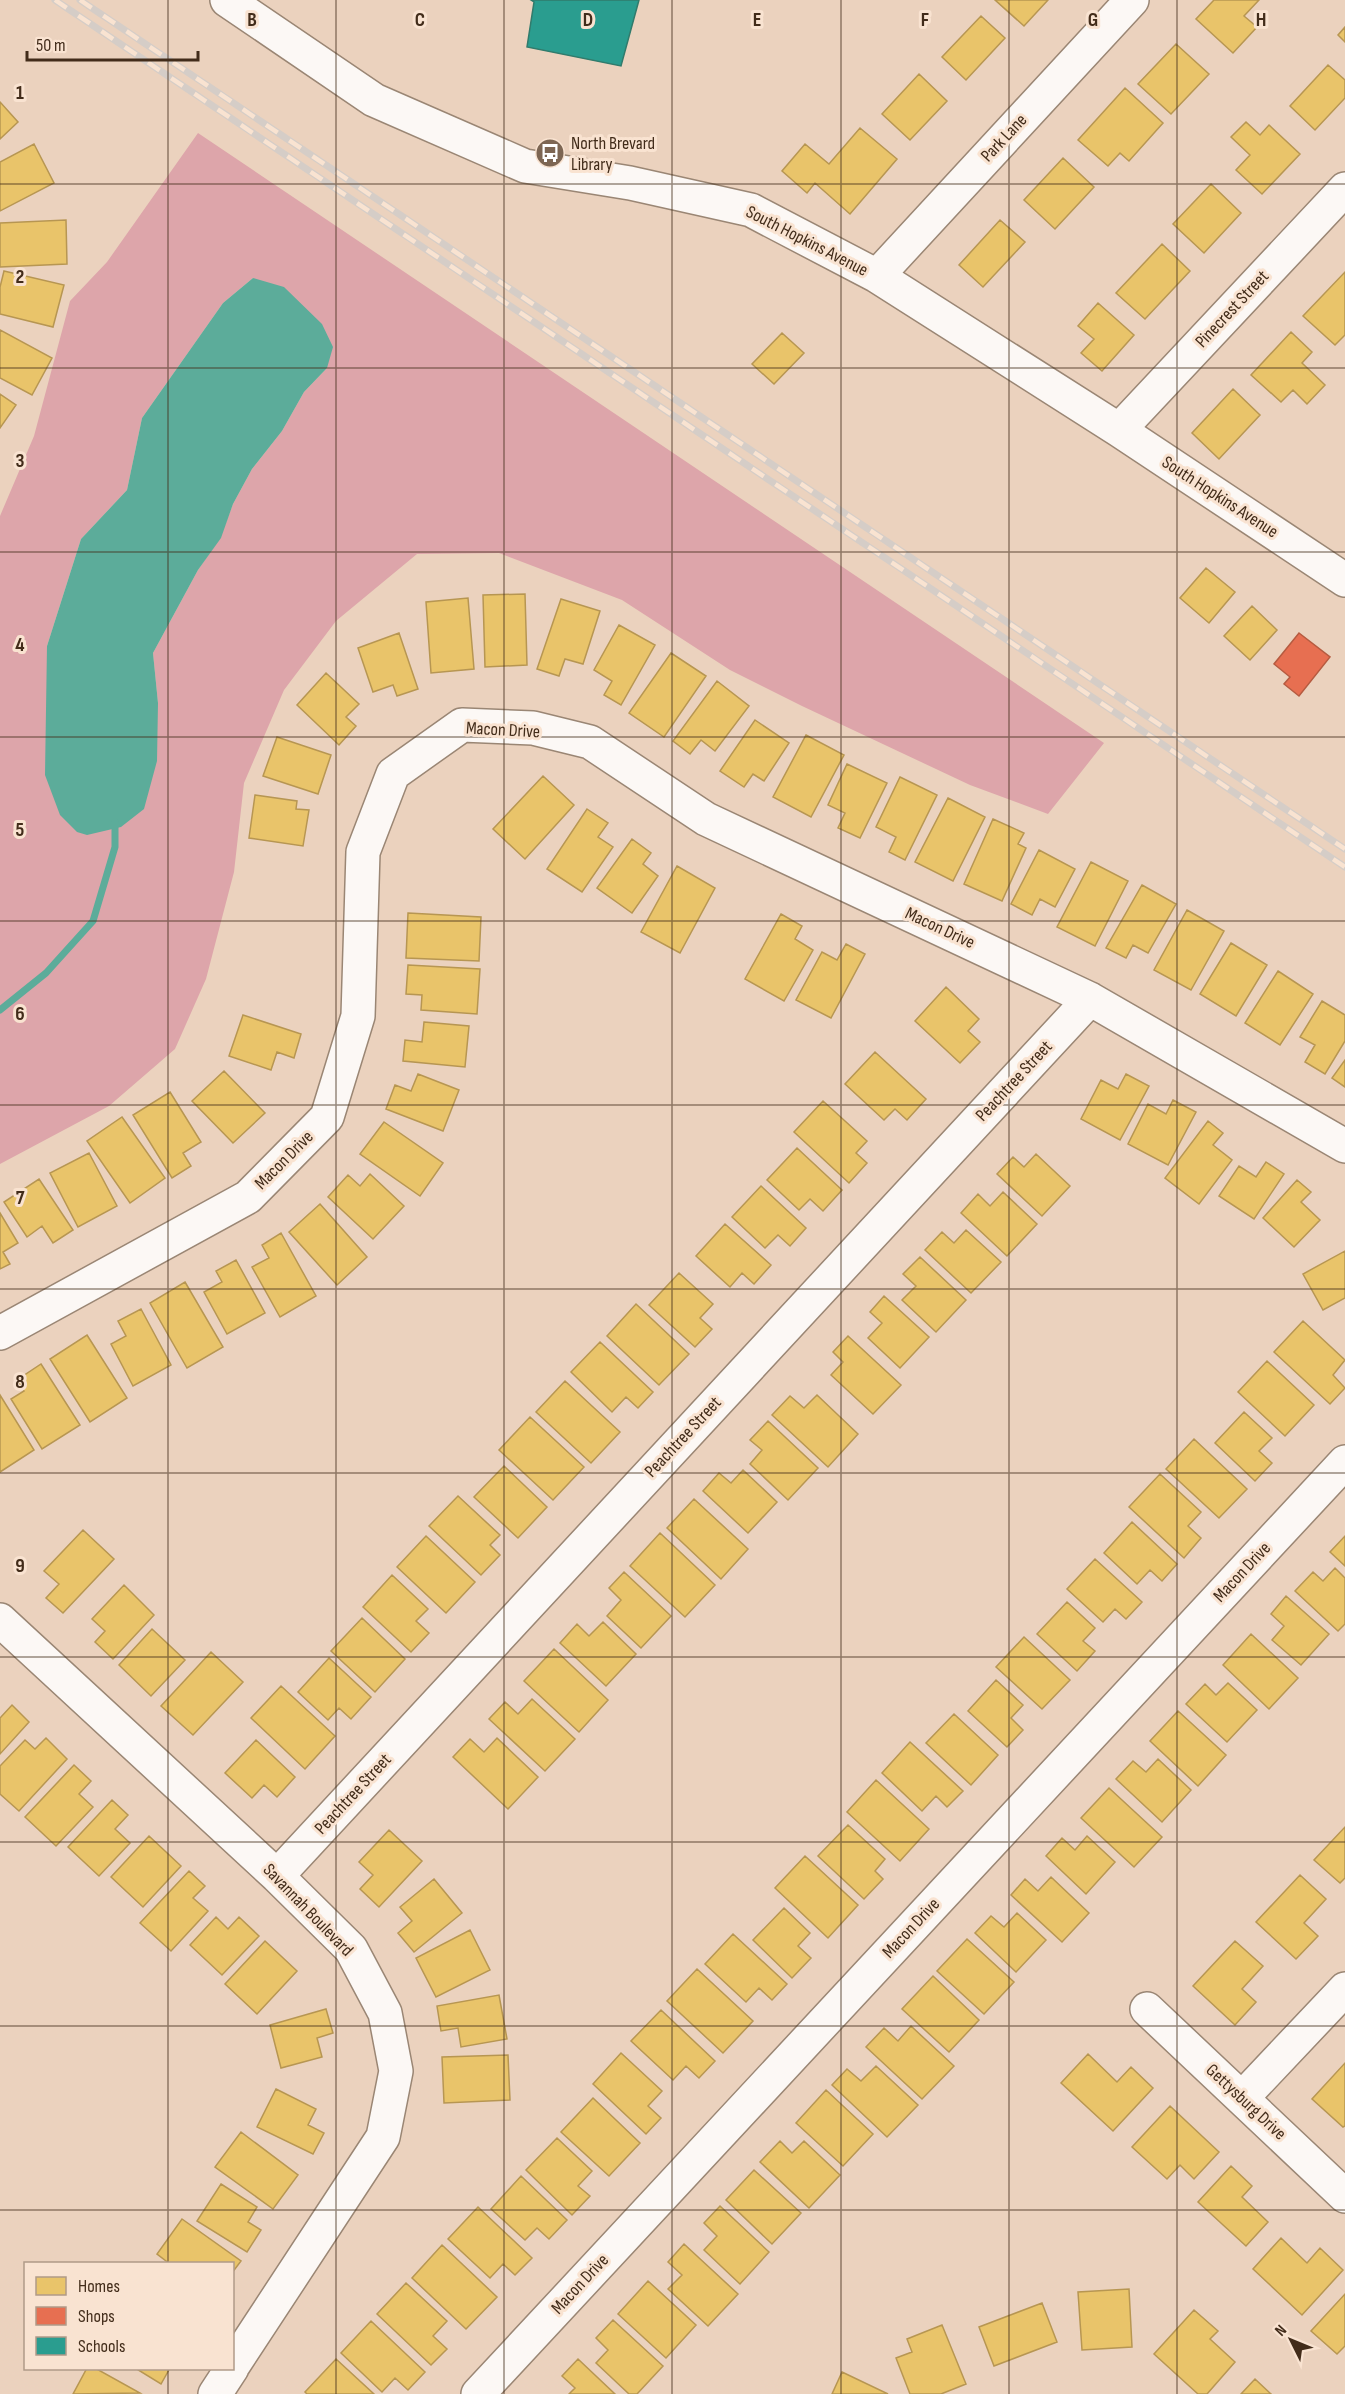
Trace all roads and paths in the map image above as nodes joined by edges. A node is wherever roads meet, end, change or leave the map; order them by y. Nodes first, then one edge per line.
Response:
1 (227, 0) edge
2 (1132, 0) edge
3 (1345, 189) edge
4 (877, 276) junction
5 (1119, 430) junction
6 (1341, 571) edge
7 (1090, 999) junction
8 (1345, 1146) edge
9 (0, 1334) edge
10 (1345, 1462) edge
11 (0, 1620) edge
12 (277, 1876) junction
13 (1345, 1989) edge
14 (1148, 2009) dead end
15 (1242, 2098) junction
16 (1345, 2196) edge
17 (234, 2365) edge
18 (231, 2370) edge
19 (215, 2394) edge
20 (478, 2394) edge

1 - 4 street, South Hopkins Avenue
2 - 4 street, Park Lane
3 - 5 street, Pinecrest Street
4 - 5 street, South Hopkins Avenue
5 - 6 street, South Hopkins Avenue
7 - 8 street, Macon Drive
7 - 9 street, Macon Drive
7 - 12 street, Peachtree Street
10 - 20 street, Macon Drive
11 - 12 street, Savannah Boulevard
12 - 17 street, Savannah Boulevard
13 - 15 street
14 - 15 street, Gettysburg Drive
15 - 16 street, Gettysburg Drive
18 - 19 street, Savannah Boulevard

